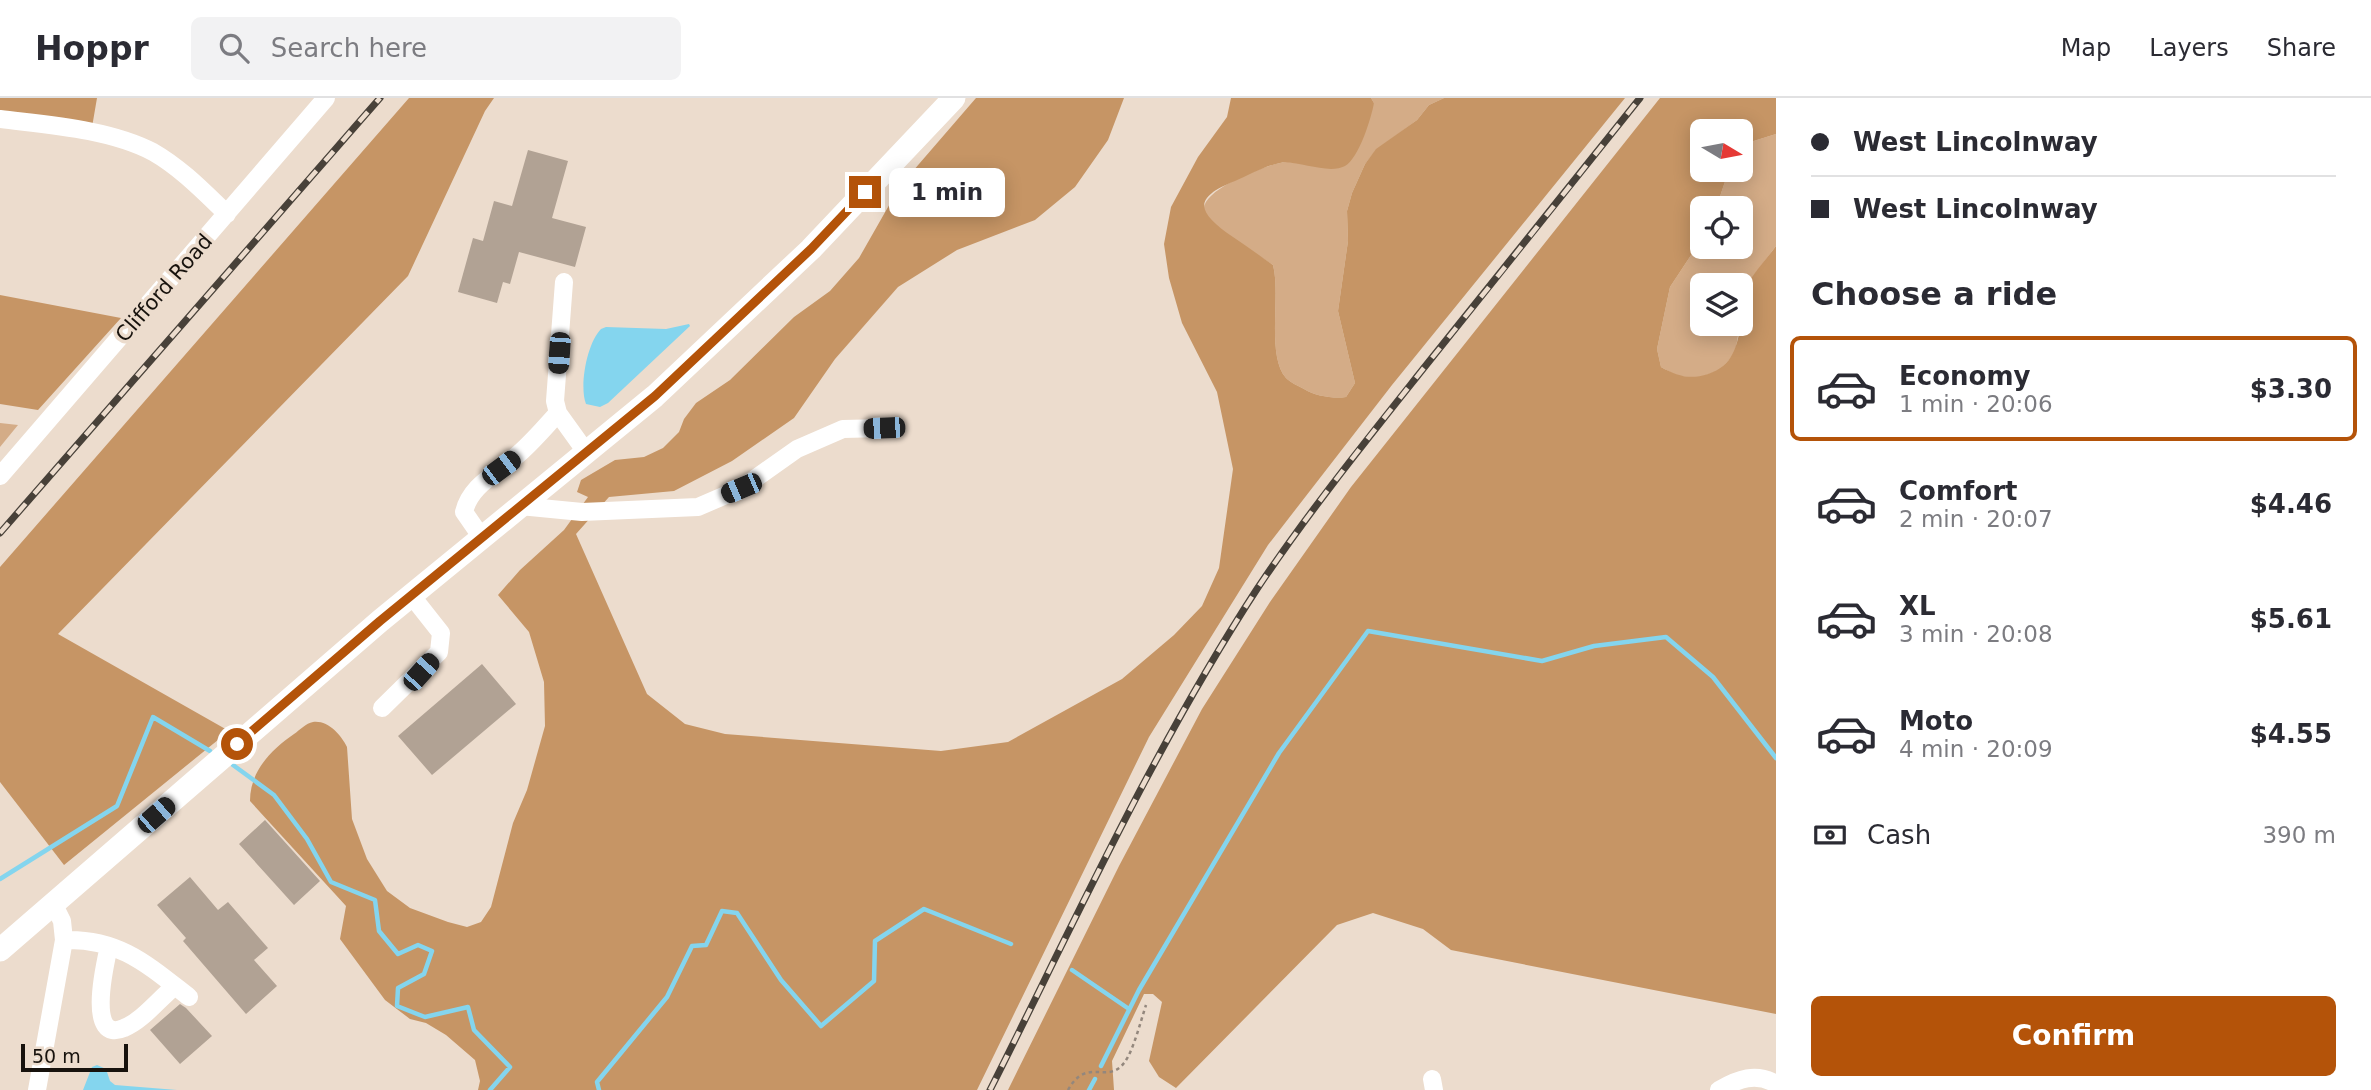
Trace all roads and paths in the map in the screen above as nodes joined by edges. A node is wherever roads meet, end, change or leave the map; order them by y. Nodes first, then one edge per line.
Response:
1 (326, 98) edge
2 (954, 98) edge
3 (0, 119) edge
4 (228, 214) junction
5 (564, 282) dead end
6 (558, 413) junction
7 (884, 428) dead end
8 (586, 452) junction
9 (0, 476) edge
10 (520, 506) junction
11 (482, 538) junction
12 (411, 595) junction
13 (382, 708) dead end
14 (53, 903) junction
15 (64, 940) junction
16 (109, 946) junction
17 (0, 950) edge
18 (174, 986) junction
19 (189, 997) dead end
20 (1146, 1005) dead end
21 (1776, 1084) edge
22 (37, 1090) edge
23 (1068, 1090) edge
24 (1720, 1090) edge

1 - 4 street, Clifford Road
2 - 8 main road
3 - 4 street
4 - 9 street, Clifford Road
5 - 6 street
6 - 8 street
6 - 11 street
7 - 10 street
8 - 10 main road
10 - 11 main road
11 - 12 main road
12 - 13 street
12 - 14 main road
14 - 15 street
14 - 17 main road
15 - 16 street
15 - 22 street
16 - 18 street
16 - 18 street
18 - 19 street
20 - 23 path
21 - 24 street

